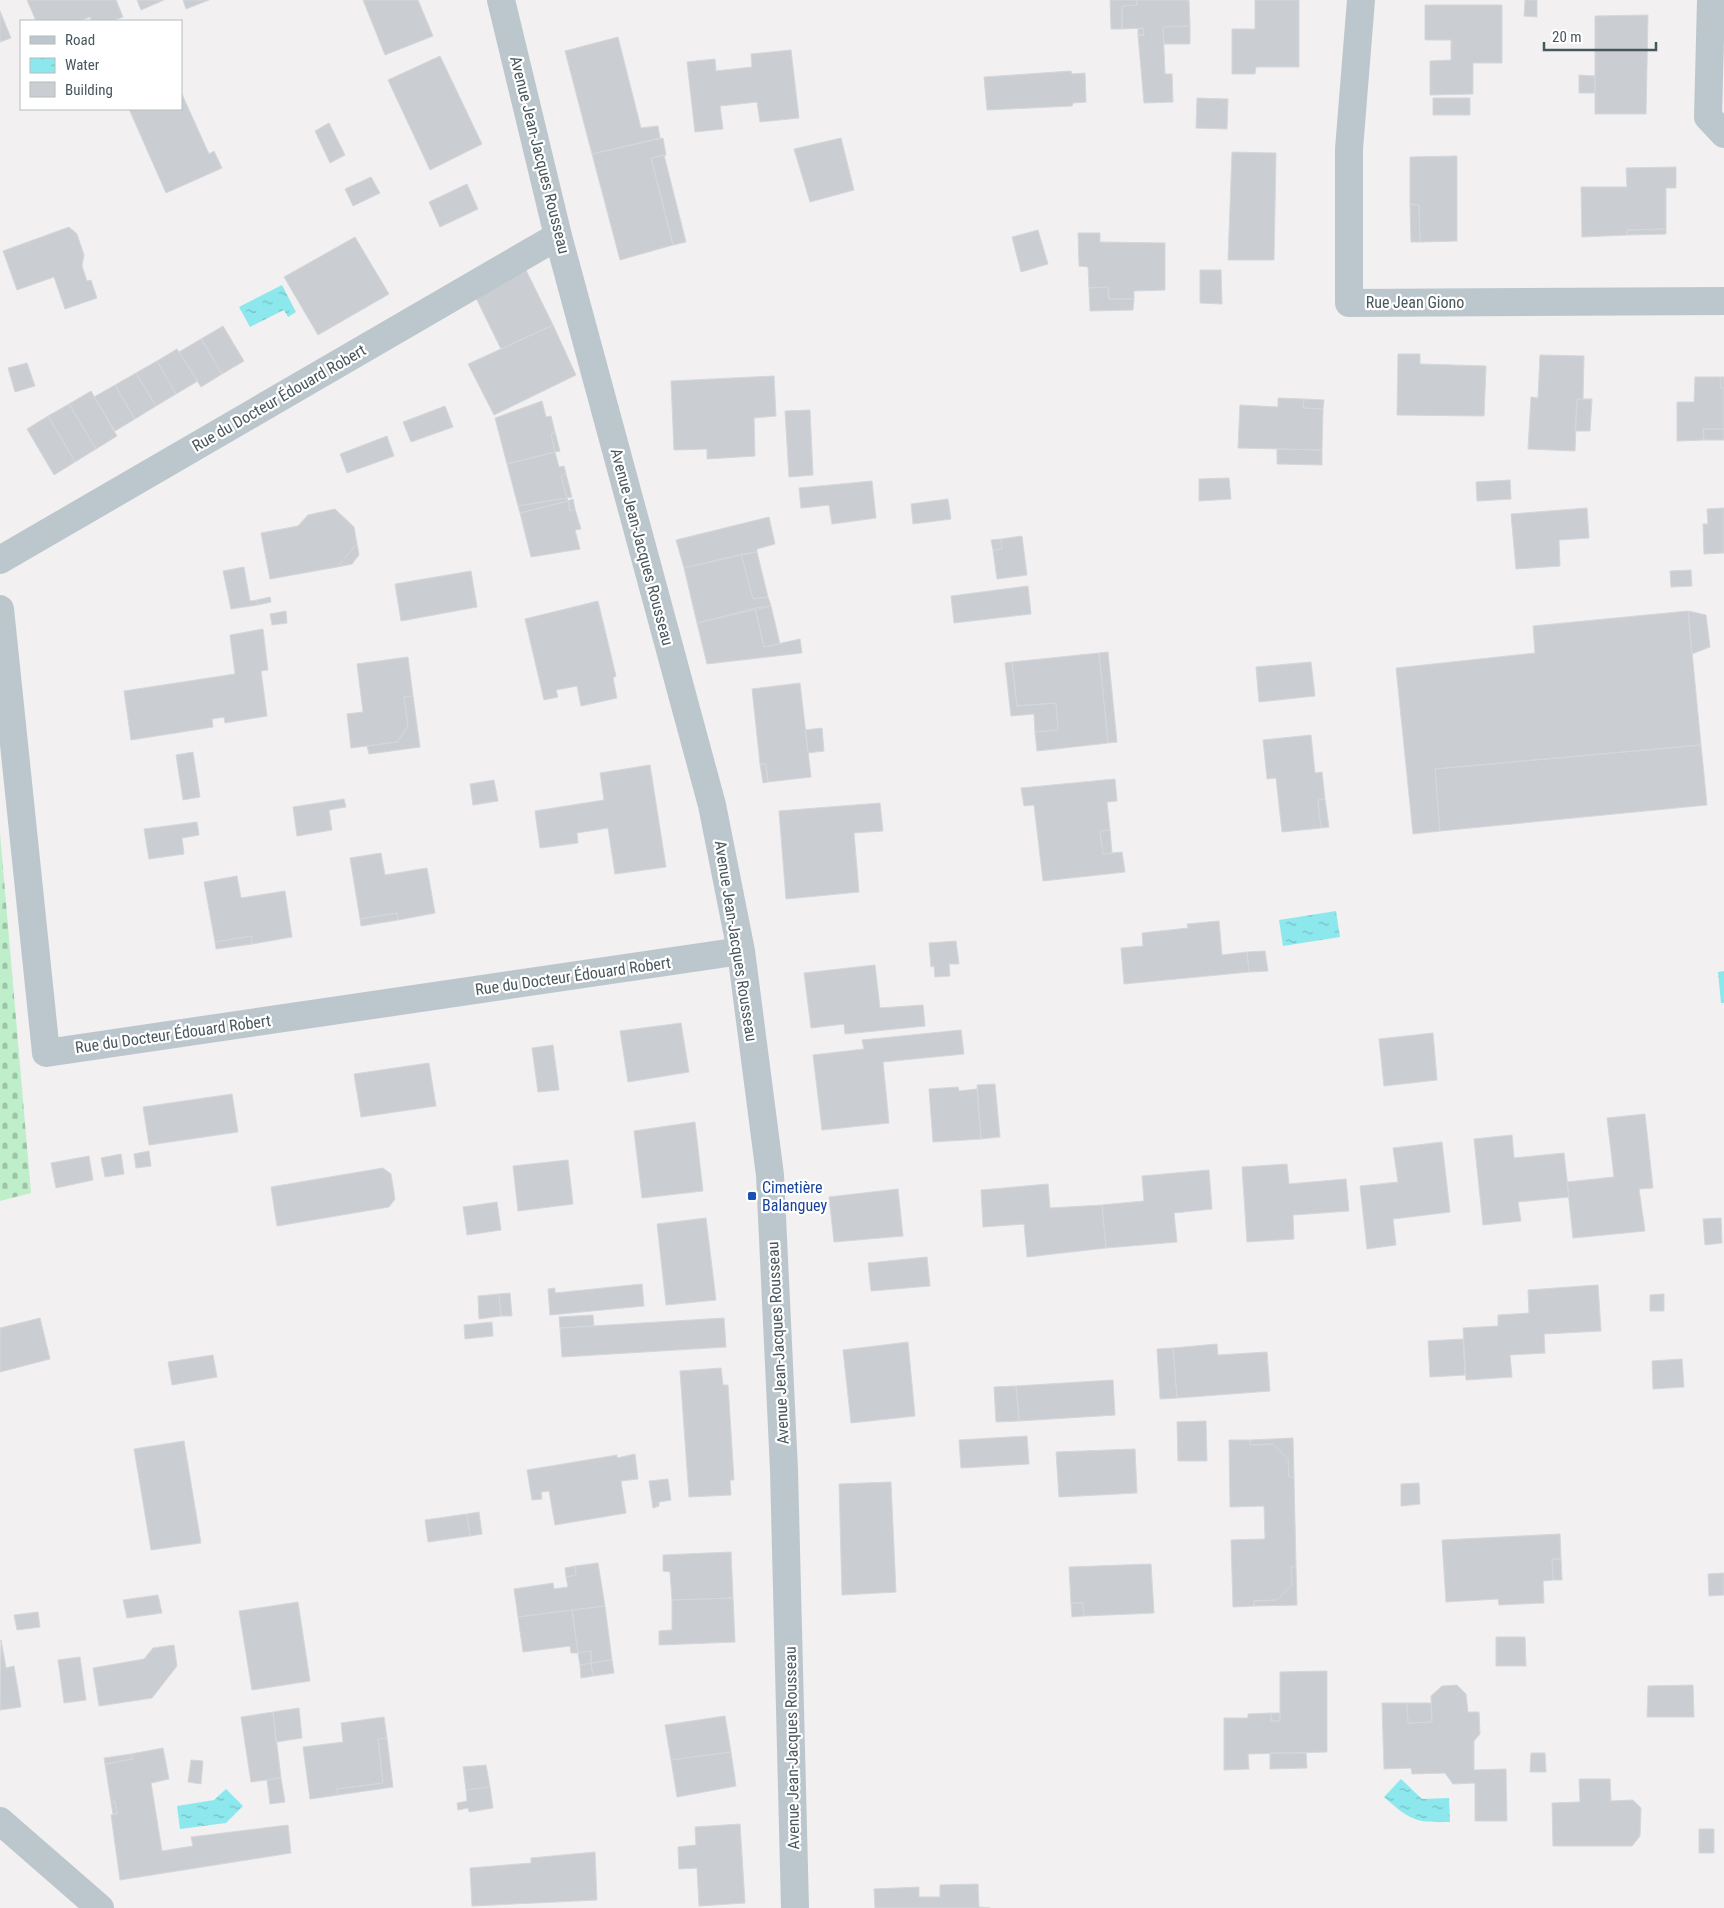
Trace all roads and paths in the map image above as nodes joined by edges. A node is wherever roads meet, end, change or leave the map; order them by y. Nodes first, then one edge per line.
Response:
1 (501, 0) edge
2 (1361, 0) edge
3 (1711, 0) edge
4 (1724, 134) edge
5 (558, 236) junction
6 (1724, 301) edge
7 (0, 560) edge
8 (0, 610) edge
9 (741, 951) junction
10 (0, 1822) edge
11 (100, 1908) edge
12 (796, 1908) edge

1 - 5 street, Avenue Jean-Jacques Rousseau
2 - 6 street, Rue Jean Giono
3 - 4 street
5 - 7 street, Rue du Docteur Édouard Robert
5 - 9 street, Avenue Jean-Jacques Rousseau
8 - 9 street, Rue du Docteur Édouard Robert
9 - 12 street, Avenue Jean-Jacques Rousseau
10 - 11 street

